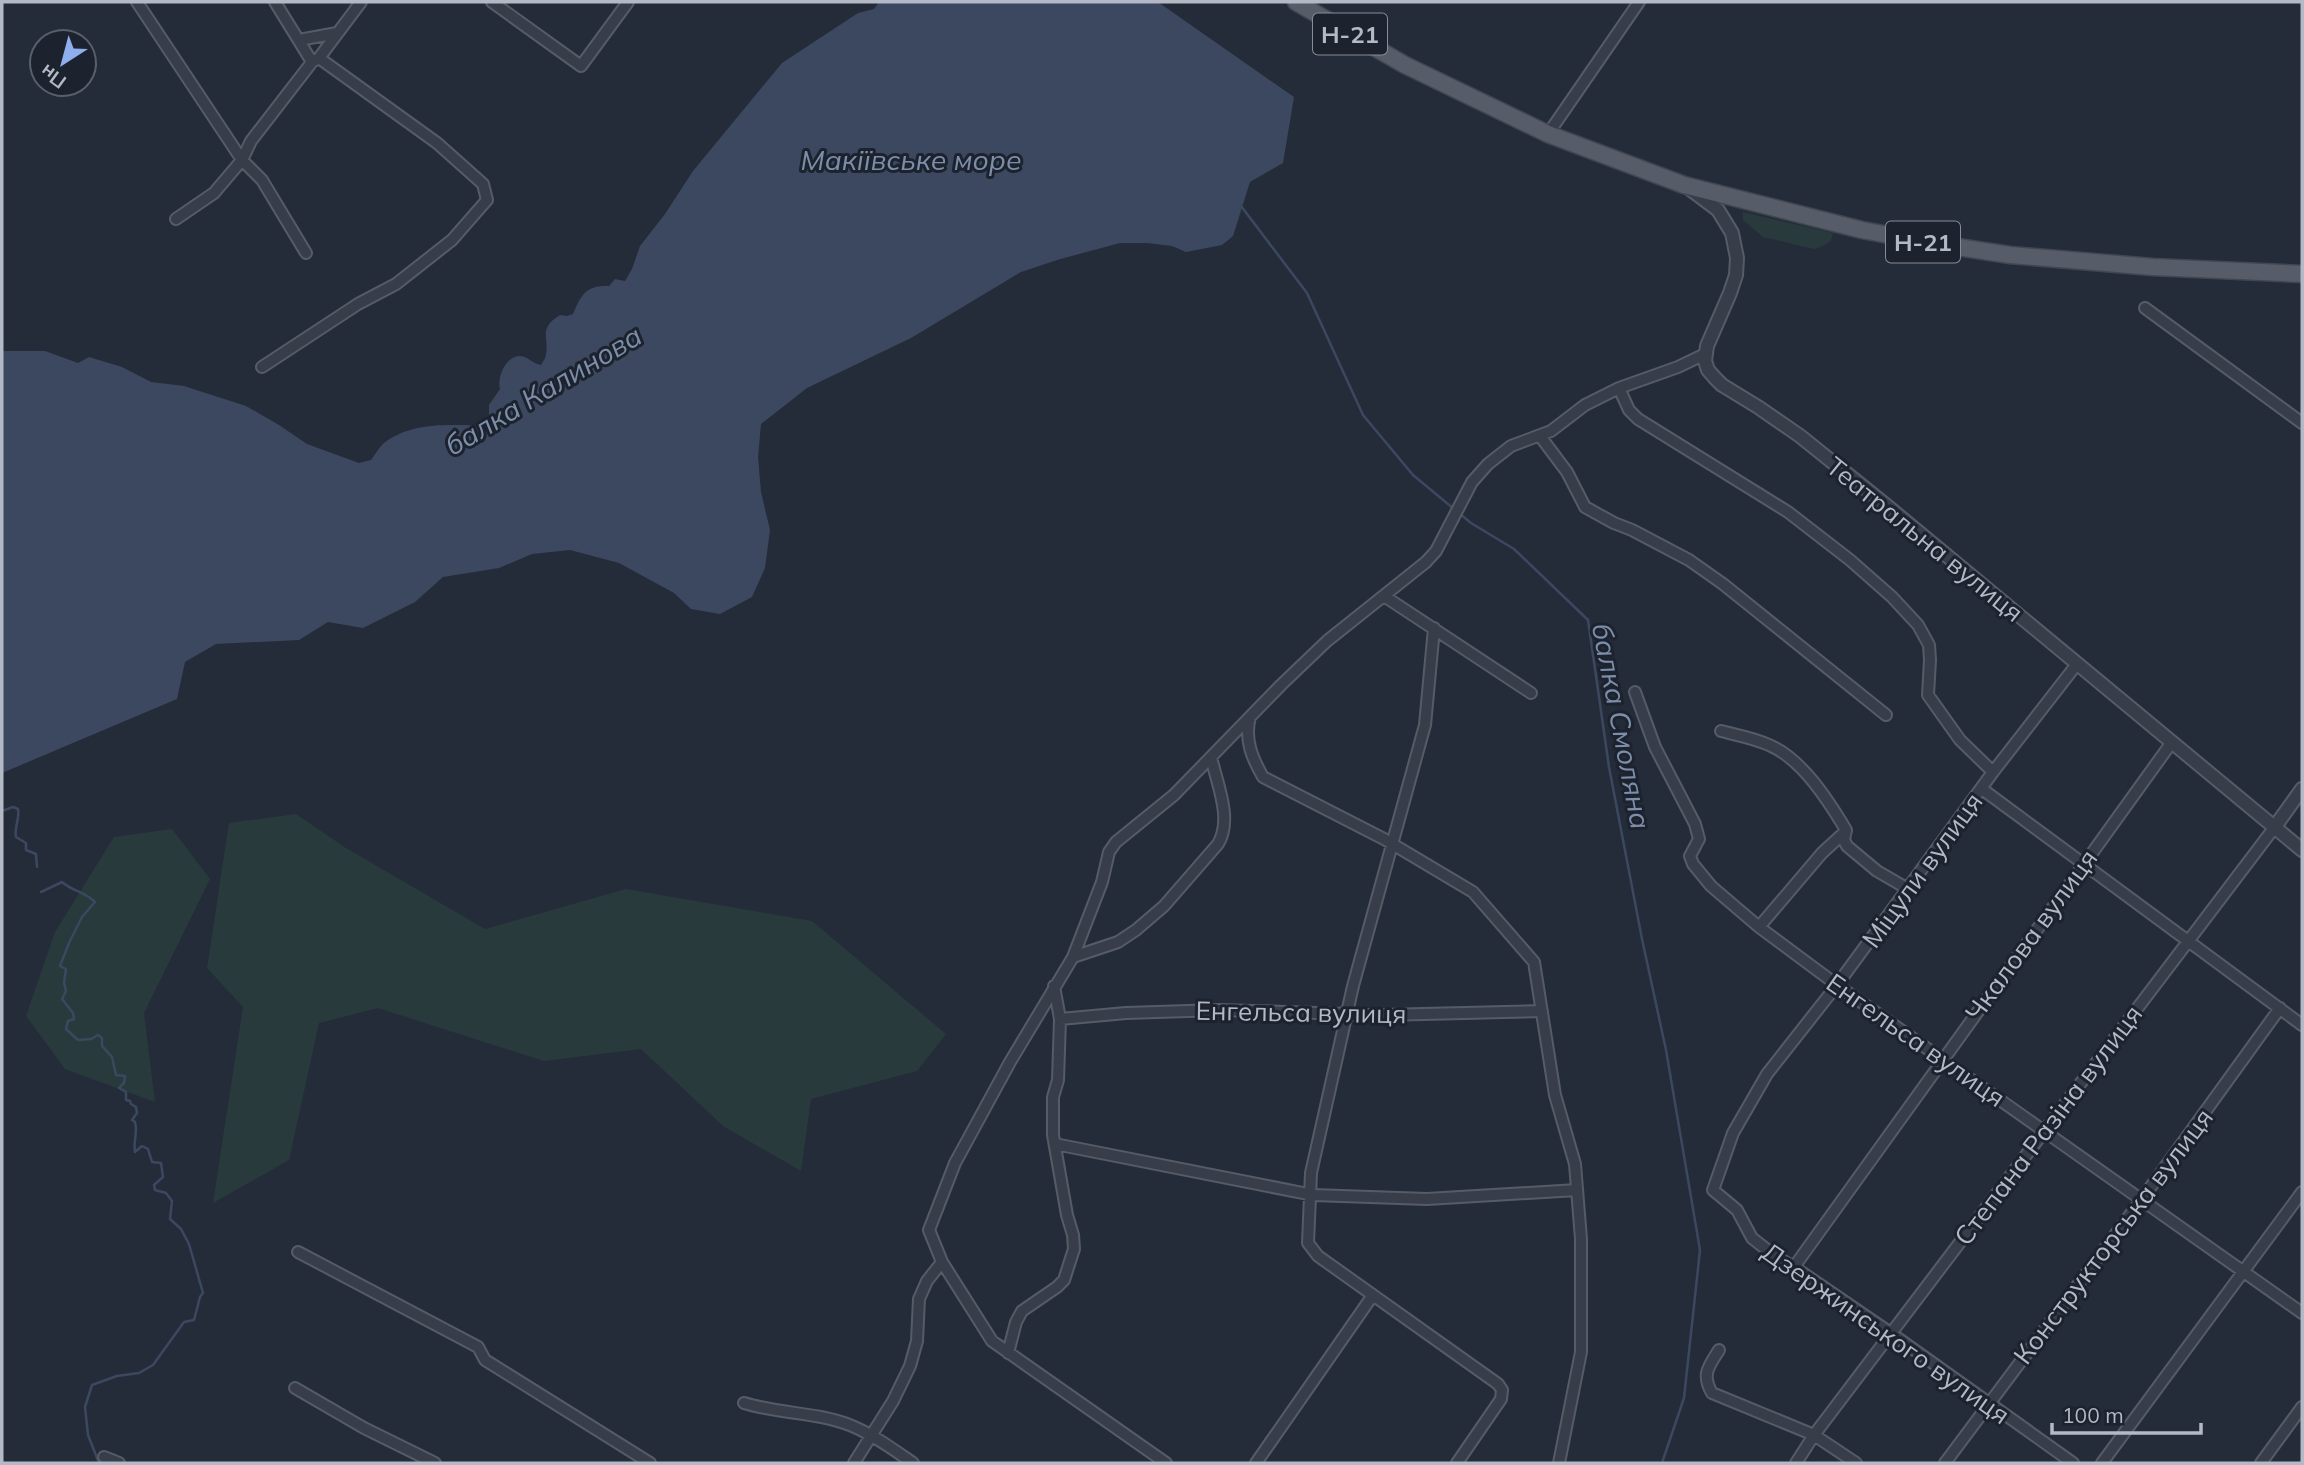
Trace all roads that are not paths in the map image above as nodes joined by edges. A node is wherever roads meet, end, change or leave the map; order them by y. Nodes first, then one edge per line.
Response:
1 (137, 2) edge
2 (275, 2) edge
3 (361, 2) edge
4 (492, 2) edge
5 (628, 2) edge
6 (1296, 2) edge
7 (1639, 2) edge
8 (337, 33) junction
9 (299, 40) junction
10 (315, 60) junction
11 (1548, 134) junction
12 (243, 160) junction
13 (1684, 185) junction
14 (176, 219) dead end
15 (306, 253) dead end
16 (2302, 274) edge
17 (2145, 308) dead end
18 (1706, 354) junction
19 (262, 367) dead end
20 (1619, 388) junction
21 (2302, 423) edge
22 (1540, 436) junction
23 (1384, 596) junction
24 (1434, 628) junction
25 (2077, 664) junction
26 (1635, 692) dead end
27 (1531, 693) dead end
28 (1886, 715) dead end
29 (1251, 716) junction
30 (1721, 731) dead end
31 (2172, 741) junction
32 (1211, 757) junction
33 (1993, 772) junction
34 (1982, 789) junction
35 (2302, 789) edge
36 (2274, 828) junction
37 (1846, 830) junction
38 (1393, 844) junction
39 (2302, 850) edge
40 (2082, 864) junction
41 (1908, 889) junction
42 (1759, 928) junction
43 (2188, 940) junction
44 (1073, 957) junction
45 (1837, 985) junction
46 (1055, 986) junction
47 (2280, 1008) junction
48 (1542, 1011) junction
49 (1347, 1013) junction
50 (1060, 1020) junction
51 (2302, 1025) edge
52 (1942, 1058) junction
53 (2044, 1130) junction
54 (1055, 1144) junction
55 (1577, 1189) junction
56 (1713, 1190) joint
57 (2302, 1192) edge
58 (1310, 1195) junction
59 (2142, 1199) junction
60 (298, 1252) dead end
61 (942, 1262) junction
62 (1794, 1266) junction
63 (2245, 1273) junction
64 (1373, 1295) junction
65 (2302, 1313) edge
66 (1892, 1334) junction
67 (1719, 1350) dead end
68 (1008, 1353) junction
69 (295, 1388) dead end
70 (744, 1403) dead end
71 (1988, 1404) junction
72 (2302, 1407) edge
73 (1814, 1435) junction
74 (872, 1436) junction
75 (104, 1457) dead end
76 (120, 1463) edge
77 (435, 1463) edge
78 (650, 1463) edge
79 (854, 1463) edge
80 (914, 1463) edge
81 (1166, 1463) edge
82 (1256, 1463) edge
83 (1457, 1463) edge
84 (1559, 1463) edge
85 (1796, 1463) edge
86 (1856, 1463) edge
87 (1945, 1463) edge
88 (2073, 1463) edge
89 (2102, 1463) edge
90 (2262, 1463) edge

1 - 12 street
2 - 9 street
3 - 8 street
4 - 5 street
6 - 11 main road, Н-21
7 - 11 street
8 - 9 street
8 - 10 street
9 - 10 street
10 - 12 street
10 - 19 street
11 - 13 main road, Н-21
12 - 14 street
12 - 15 street
13 - 16 main road, Н-21
13 - 18 street
17 - 21 street
18 - 20 street
18 - 25 street, Театральна вулиця
20 - 22 street
20 - 33 street
22 - 23 street
22 - 28 street
23 - 24 street
23 - 29 street
24 - 27 street
24 - 38 street
25 - 31 street, Театральна вулиця
25 - 33 street, Міцули вулиця
26 - 42 street, Енгельса вулиця
29 - 32 street
29 - 38 street
30 - 37 street
31 - 36 street, Театральна вулиця
31 - 40 street, Чкалова вулиця
32 - 44 street
32 - 44 street
33 - 34 street, Міцули вулиця
34 - 40 street
34 - 41 street, Міцули вулиця
35 - 36 street, Степана Разіна вулиця
36 - 39 street, Театральна вулиця
36 - 43 street, Степана Разіна вулиця
37 - 41 street
37 - 42 street
38 - 48 street
38 - 49 street
40 - 43 street
40 - 52 street, Чкалова вулиця
41 - 45 street, Міцули вулиця
42 - 45 street, Енгельса вулиця
43 - 47 street
43 - 53 street, Степана Разіна вулиця
44 - 46 street
45 - 52 street, Енгельса вулиця
45 - 56 street, Міцули вулиця
46 - 50 street
46 - 61 street
47 - 51 street
47 - 59 street, Конструкторська вулиця
48 - 49 street, Енгельса вулиця
48 - 55 street
49 - 50 street, Енгельса вулиця
49 - 58 street
50 - 54 street
52 - 53 street, Енгельса вулиця
52 - 62 street, Чкалова вулиця
53 - 59 street, Енгельса вулиця
53 - 66 street, Степана Разіна вулиця
54 - 58 street
54 - 68 street
55 - 58 street
55 - 84 street
56 - 62 street, Дзержинського вулиця
57 - 63 street
58 - 64 street
59 - 63 street, Енгельса вулиця
59 - 71 street, Конструкторська вулиця
60 - 78 street
61 - 68 street
61 - 74 street
62 - 66 street, Дзержинського вулиця
63 - 65 street, Енгельса вулиця
63 - 89 street
64 - 82 street
64 - 83 street
66 - 71 street, Дзержинського вулиця
66 - 73 street, Степана Разіна вулиця
67 - 73 street
68 - 81 street
69 - 77 street
70 - 74 street
71 - 87 street, Конструкторська вулиця
71 - 88 street, Дзержинського вулиця
72 - 90 street
73 - 85 street, Степана Разіна вулиця
73 - 86 street
74 - 79 street
74 - 80 street
75 - 76 street

